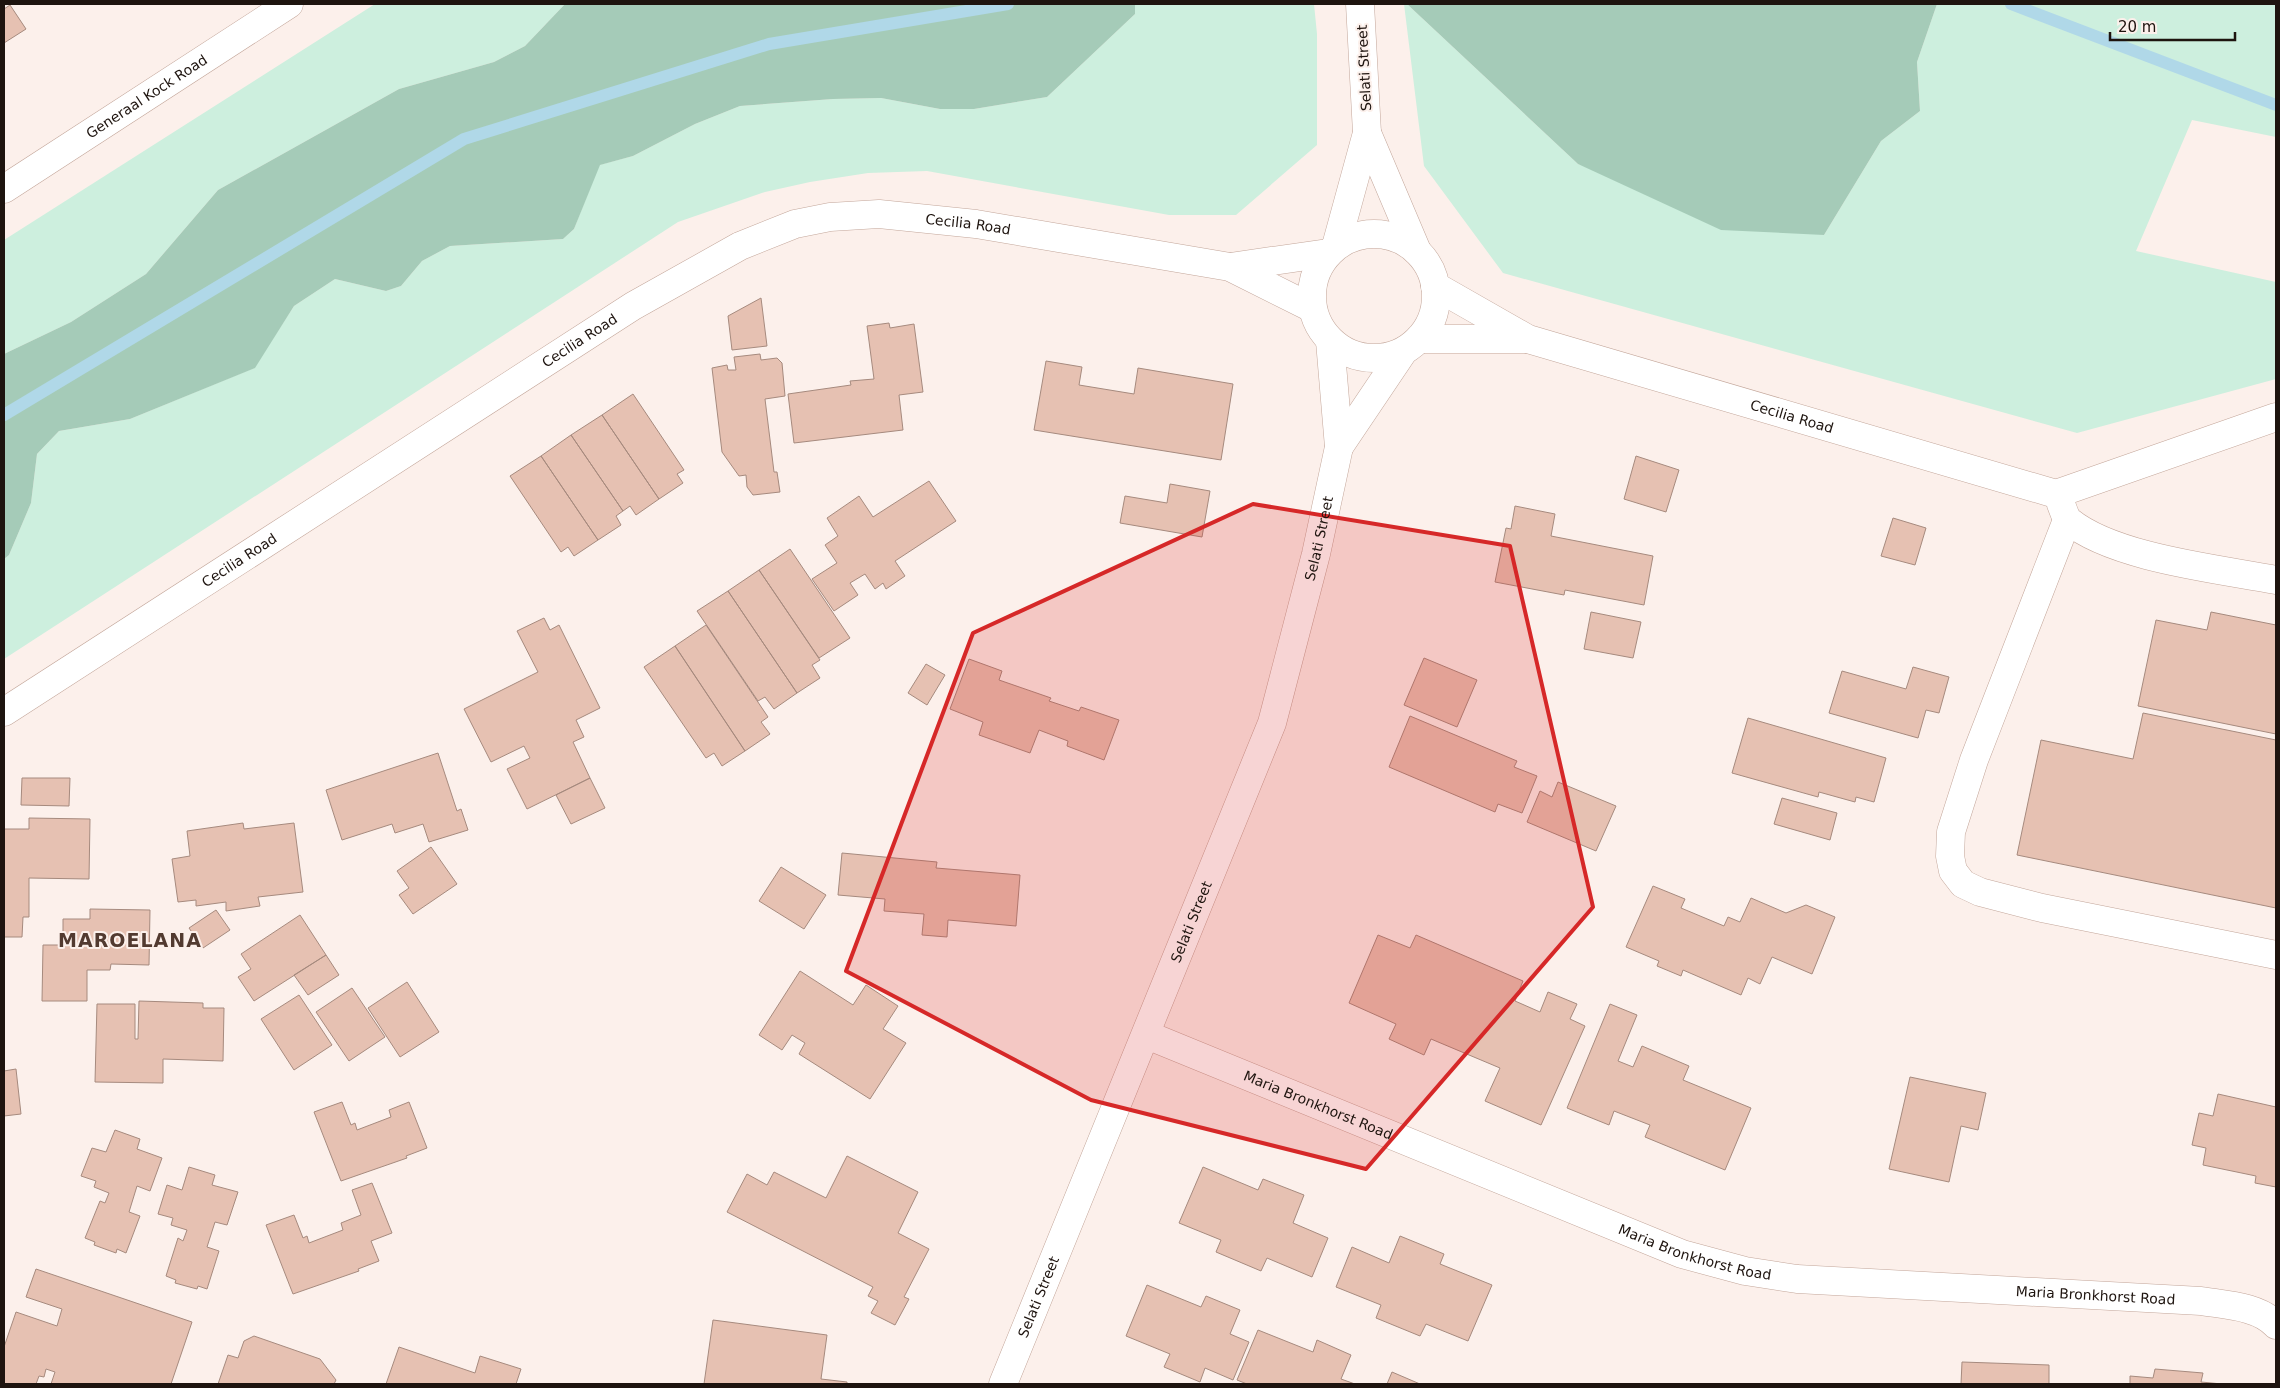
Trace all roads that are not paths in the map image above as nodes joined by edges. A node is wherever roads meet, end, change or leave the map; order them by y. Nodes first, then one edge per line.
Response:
1 (289, 4) edge
2 (1360, 4) edge
3 (1367, 133) junction
4 (4, 189) edge
5 (1332, 249) junction
6 (1417, 251) junction
7 (1230, 267) junction
8 (1435, 286) junction
9 (1312, 308) junction
10 (1528, 339) junction
11 (1330, 341) junction
12 (1411, 346) junction
13 (2276, 418) edge
14 (1339, 448) junction
15 (2056, 494) junction
16 (2067, 520) junction
17 (2276, 580) edge
18 (4, 712) edge
19 (2276, 955) edge
20 (1147, 1035) junction
21 (2276, 1325) edge
22 (1003, 1384) edge

1 - 4 street, Generaal Kock Road
2 - 3 street, Selati Street
3 - 5 street, Selati Street
3 - 6 street, Selati Street
5 - 6 street
5 - 7 street, Cecilia Road
5 - 9 street
6 - 8 street
7 - 9 street, Cecilia Road
7 - 18 street, Cecilia Road
8 - 10 street, Cecilia Road
8 - 12 street
9 - 11 street
10 - 12 street, Cecilia Road
10 - 15 street, Cecilia Road
11 - 12 street
11 - 14 street, Selati Street
12 - 14 street, Selati Street
13 - 15 street
14 - 20 street, Selati Street
15 - 16 street
16 - 17 street
16 - 19 street
20 - 21 street, Maria Bronkhorst Road
20 - 22 street, Selati Street

